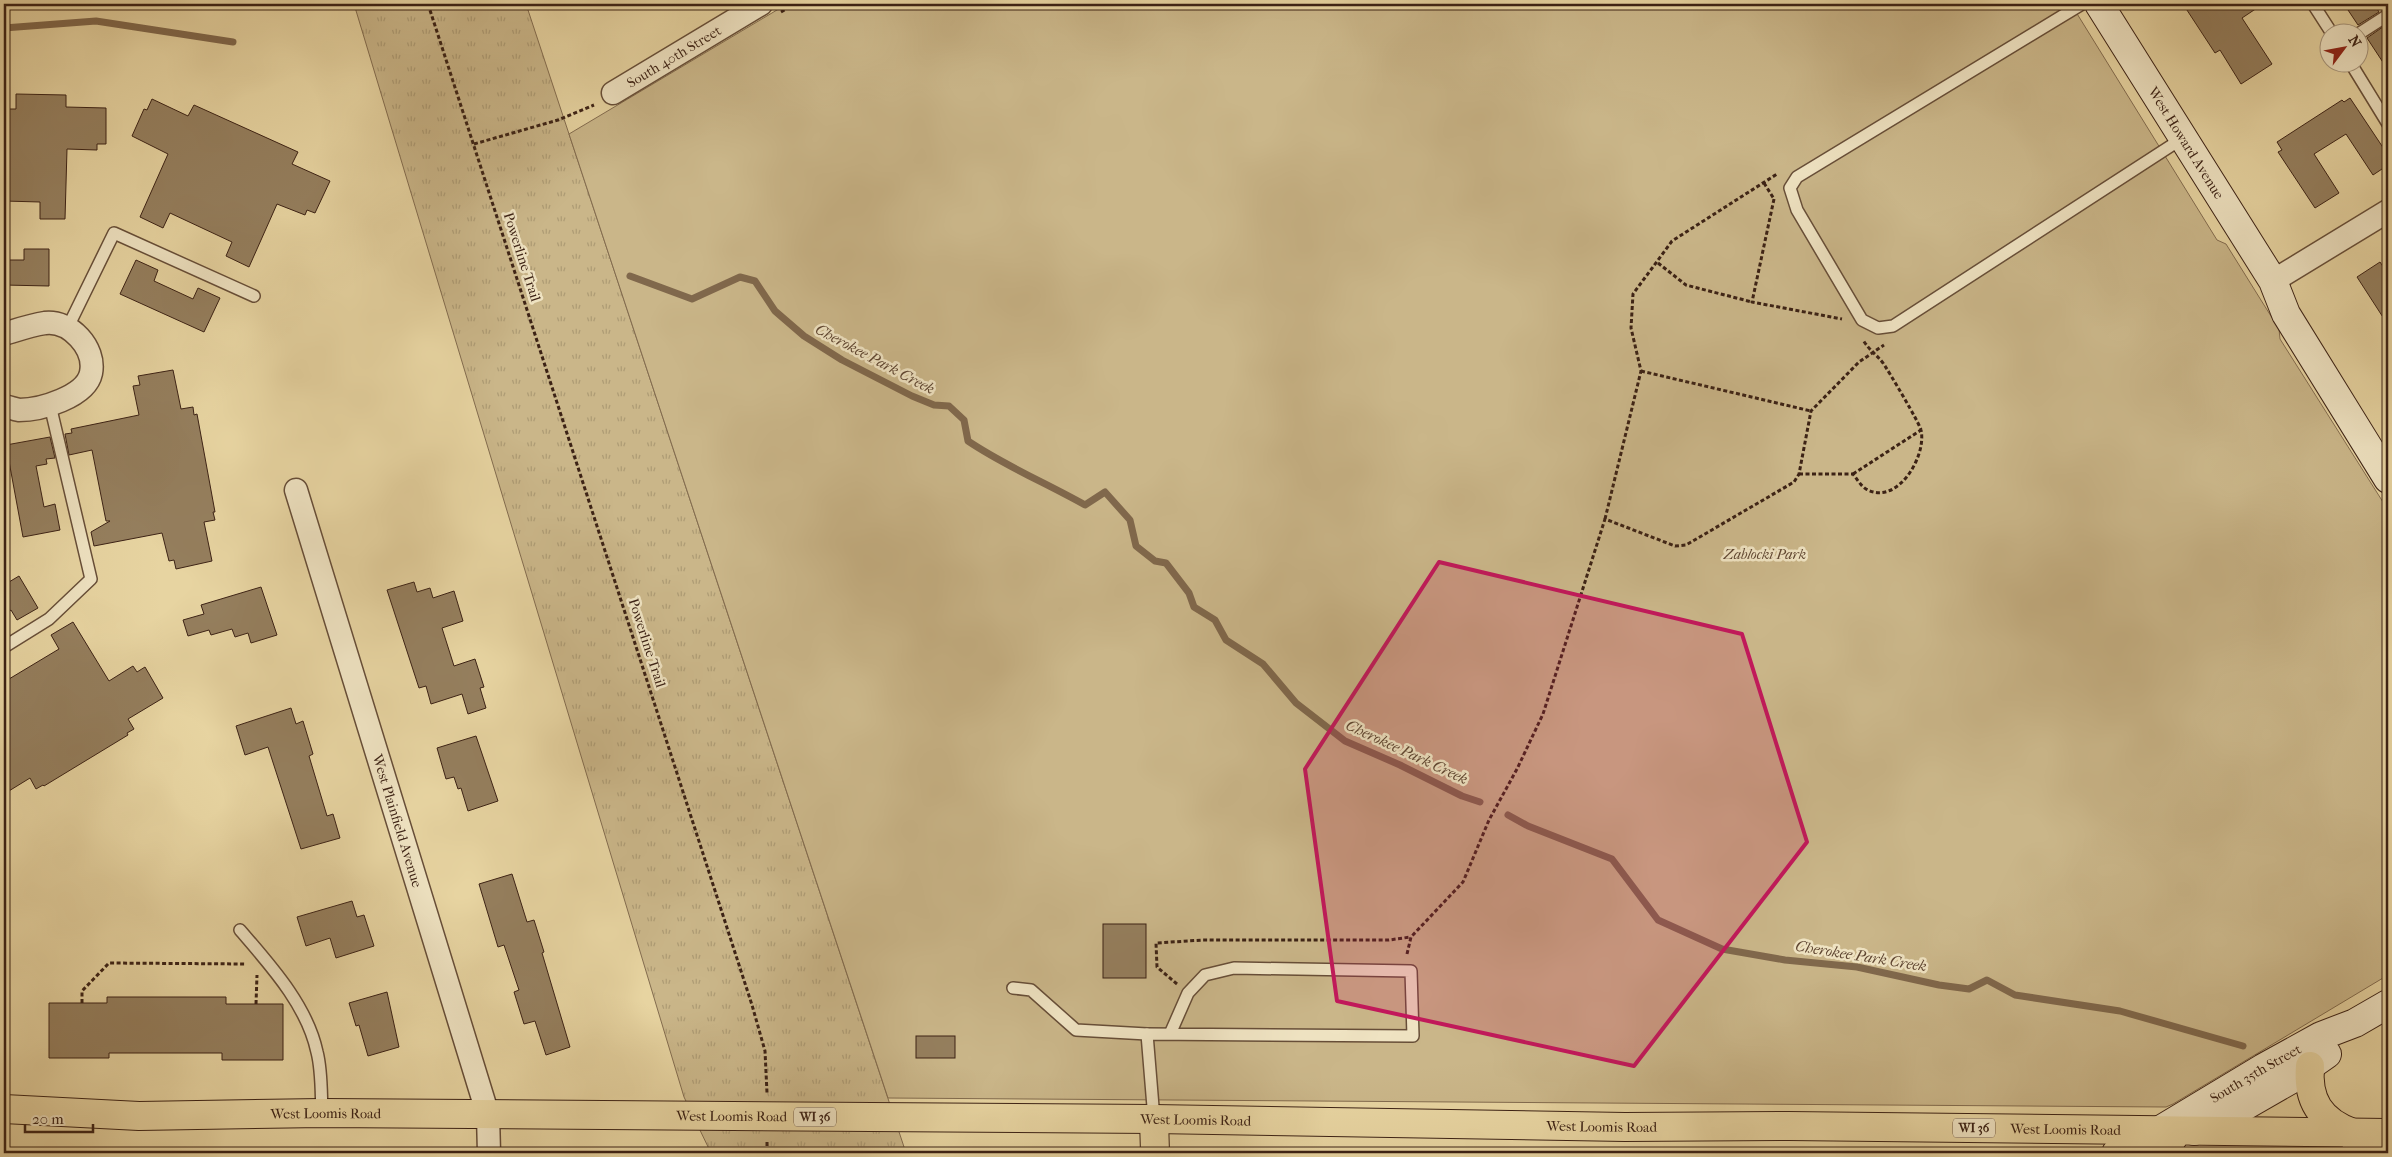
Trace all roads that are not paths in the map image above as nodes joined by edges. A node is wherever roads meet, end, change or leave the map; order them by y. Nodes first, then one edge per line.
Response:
1 (761, 4) edge
2 (2082, 4) edge
3 (2099, 4) edge
4 (2313, 4) edge
5 (2388, 15) edge
6 (2325, 22) edge
7 (2370, 27) edge
8 (2356, 72) edge
9 (612, 93) road end
10 (2388, 124) edge
11 (2183, 138) junction
12 (2388, 211) edge
13 (2273, 281) junction
14 (254, 296) dead end
15 (68, 327) junction
16 (4, 334) edge
17 (50, 405) junction
18 (4, 406) edge
19 (2388, 450) edge
20 (2388, 479) edge
21 (296, 490) dead end
22 (4, 648) edge
23 (240, 930) dead end
24 (1013, 988) dead end
25 (2388, 1004) edge
26 (2356, 1023) junction
27 (1147, 1034) junction
28 (1170, 1034) junction
29 (2310, 1066) junction
30 (4, 1109) edge
31 (322, 1113) junction
32 (488, 1115) junction
33 (1154, 1119) junction
34 (2160, 1130) junction
35 (2194, 1130) junction
36 (2388, 1133) edge
37 (2355, 1143) edge
38 (2388, 1148) edge
39 (489, 1153) edge
40 (1156, 1153) edge
41 (2116, 1153) edge

1 - 9 street, South 40th Street
2 - 11 lane
3 - 11 street, West Howard Avenue
4 - 6 lane
5 - 7 lane
8 - 10 lane
11 - 13 street, West Howard Avenue
12 - 13 street
13 - 19 street, West Howard Avenue
13 - 20 street, West Howard Avenue
14 - 15 lane
15 - 16 street
15 - 17 street
17 - 18 street
17 - 22 lane
21 - 32 street, West Plainfield Avenue
23 - 31 lane
24 - 27 lane
25 - 26 street, South 35th Street
26 - 29 street, South 35th Street
26 - 34 street, South 35th Street
27 - 28 lane
27 - 33 lane
28 - 28 lane
29 - 35 street, South 35th Street
29 - 37 main road
30 - 31 main road, West Loomis Road / WI 36
31 - 32 main road, West Loomis Road / WI 36
32 - 33 main road, West Loomis Road / WI 36
32 - 39 street, West Plainfield Avenue
33 - 34 main road, West Loomis Road / WI 36
33 - 40 main road
34 - 35 main road, West Loomis Road / WI 36
35 - 37 main road, West Loomis Road / WI 36
35 - 41 main road
36 - 37 main road, West Loomis Road / WI 36
37 - 38 main road

